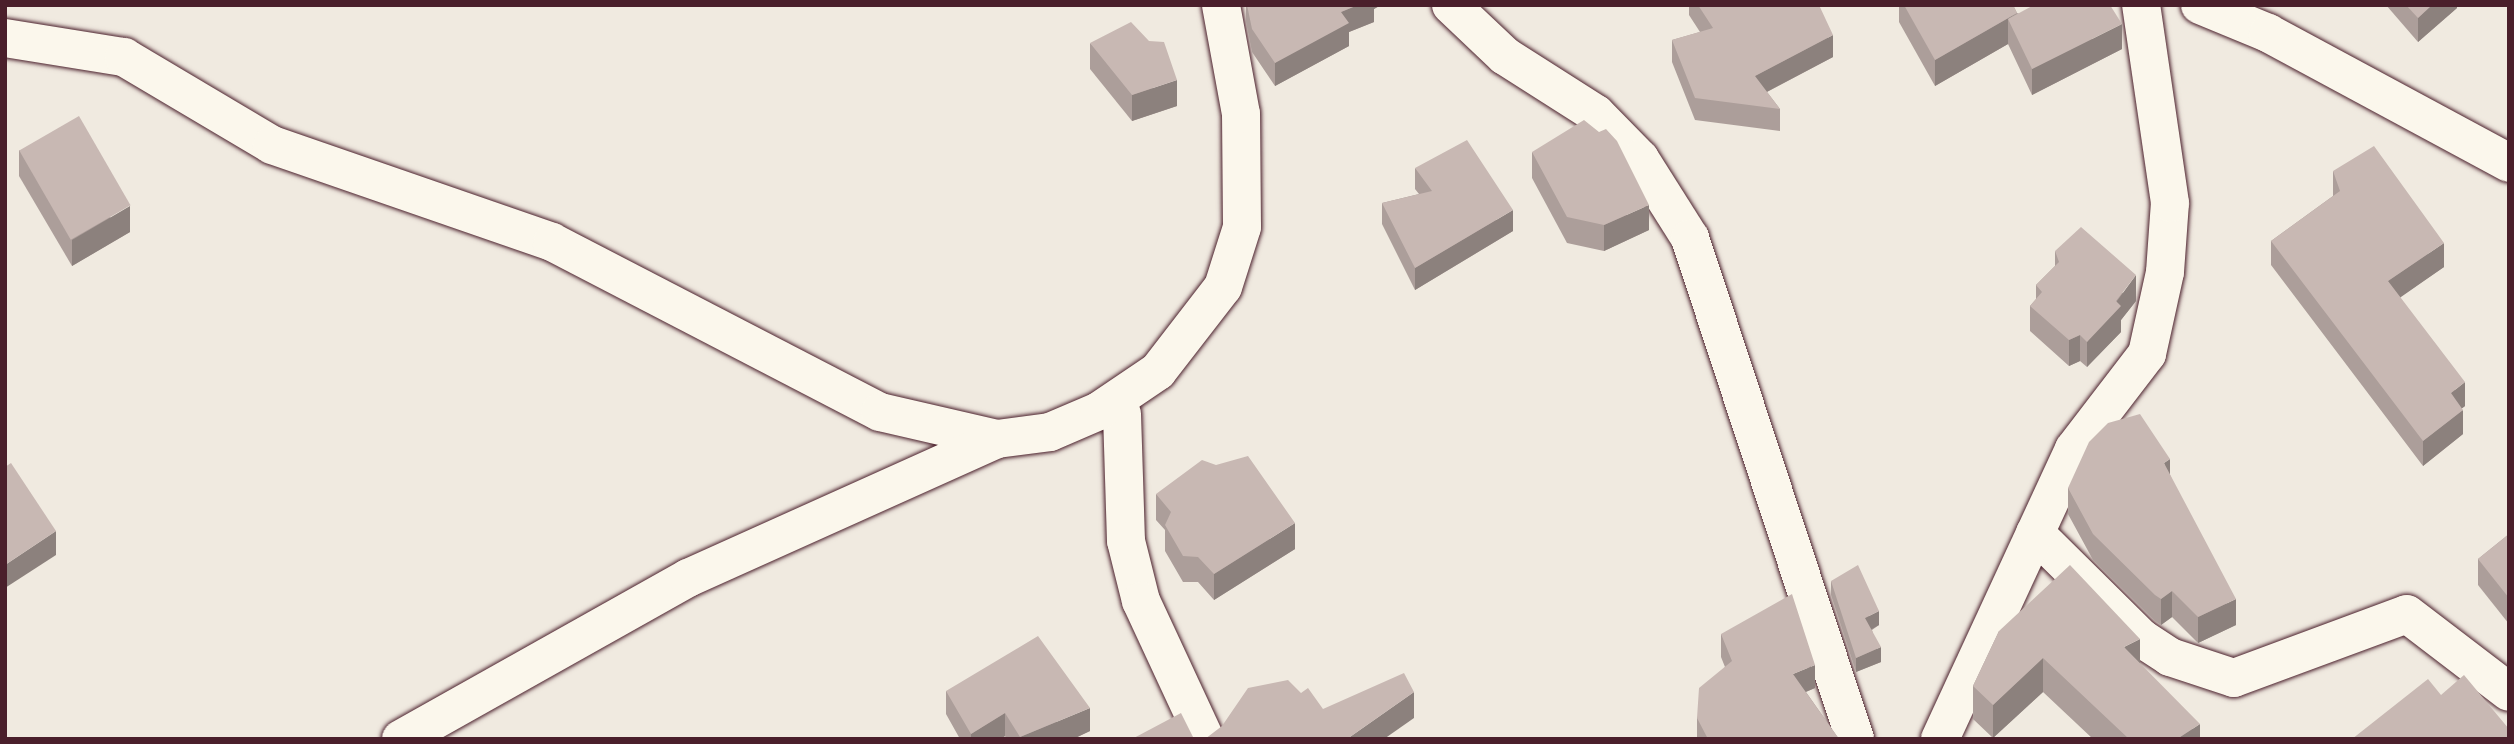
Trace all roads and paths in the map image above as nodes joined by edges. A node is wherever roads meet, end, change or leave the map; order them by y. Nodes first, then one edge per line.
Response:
1 (1221, 5) edge
2 (1451, 5) edge
3 (2141, 5) edge
4 (2200, 5) edge
5 (5, 38) edge
6 (2509, 163) edge
7 (1122, 414) dead end
8 (997, 439) junction
9 (2035, 533) junction
10 (2509, 692) edge
11 (401, 739) edge
12 (1205, 739) edge
13 (1855, 739) edge
14 (1940, 739) edge

1 - 8 street
2 - 13 street
3 - 9 street
4 - 6 street
5 - 8 street
7 - 12 street
8 - 11 street
9 - 10 street
9 - 14 street

